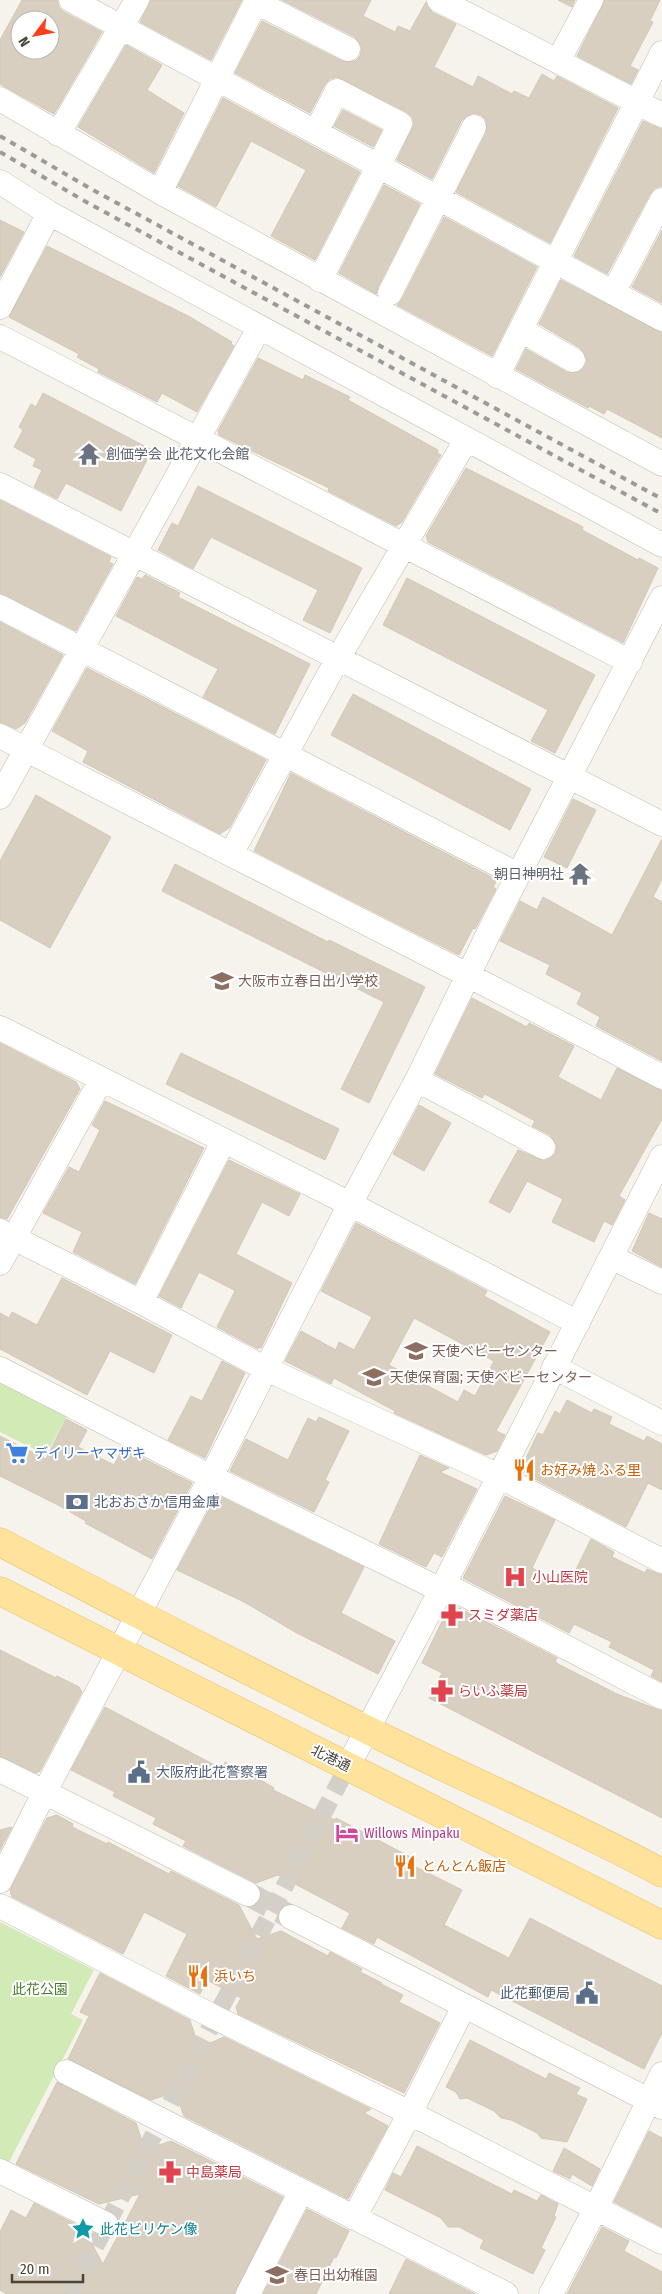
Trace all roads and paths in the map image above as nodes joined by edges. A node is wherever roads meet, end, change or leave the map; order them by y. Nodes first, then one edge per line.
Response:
1 (70, 0) edge
2 (137, 0) edge
3 (440, 0) edge
4 (591, 0) edge
5 (256, 1) edge
6 (121, 28) junction
7 (348, 49) dead end
8 (662, 53) edge
9 (558, 61) junction
10 (216, 79) junction
11 (0, 99) edge
12 (637, 102) junction
13 (662, 115) edge
14 (474, 127) dead end
15 (316, 132) junction
16 (58, 134) junction
17 (378, 166) junction
18 (0, 182) edge
19 (160, 192) junction
20 (439, 198) junction
21 (662, 200) edge
22 (49, 213) junction
23 (556, 262) junction
24 (320, 280) junction
25 (390, 293) dead end
26 (613, 293) junction
27 (0, 307) edge
28 (662, 319) edge
29 (259, 328) junction
30 (521, 330) junction
31 (0, 337) edge
32 (573, 360) dead end
33 (497, 376) junction
34 (198, 439) junction
35 (466, 440) junction
36 (662, 464) edge
37 (0, 485) edge
38 (662, 545) edge
39 (403, 546) junction
40 (135, 556) junction
41 (662, 598) edge
42 (0, 607) edge
43 (82, 649) junction
44 (337, 660) junction
45 (630, 662) junction
46 (0, 736) edge
47 (28, 750) junction
48 (287, 754) junction
49 (568, 777) junction
50 (0, 797) edge
51 (662, 824) edge
52 (231, 854) junction
53 (518, 875) junction
54 (467, 976) junction
55 (1, 1030) edge
56 (662, 1077) edge
57 (101, 1080) junction
58 (417, 1080) junction
59 (223, 1142) junction
60 (544, 1147) dead end
61 (662, 1157) edge
62 (350, 1204) junction
63 (7, 1234) edge
64 (611, 1257) junction
65 (0, 1263) edge
66 (662, 1282) edge
67 (141, 1302) junction
68 (578, 1323) junction
69 (554, 1367) junction
70 (0, 1368) edge
71 (266, 1369) junction
72 (662, 1424) edge
73 (211, 1476) junction
74 (499, 1476) junction
75 (0, 1542) edge
76 (662, 1561) edge
77 (441, 1590) junction
78 (0, 1591) edge
79 (138, 1615) junction
80 (119, 1650) junction
81 (662, 1696) edge
82 (367, 1729) junction
83 (348, 1766) junction
84 (0, 1770) edge
85 (44, 1793) junction
86 (662, 1873) edge
87 (0, 1881) edge
88 (248, 1894) tunnel mouth
89 (0, 1906) edge
90 (291, 1917) tunnel mouth
91 (662, 1925) edge
92 (464, 2006) junction
93 (66, 2072) dead end
94 (662, 2074) edge
95 (656, 2103) edge
96 (410, 2113) junction
97 (0, 2170) edge
98 (301, 2191) junction
99 (596, 2208) junction
100 (354, 2218) junction
101 (106, 2224) dead end
102 (662, 2242) edge
103 (248, 2294) edge
104 (506, 2294) edge
105 (551, 2294) edge

1 - 6 street
2 - 6 street
3 - 9 street
4 - 9 street
5 - 7 street
5 - 10 street
6 - 10 street
6 - 16 street
8 - 12 street
9 - 12 street
10 - 15 street
10 - 19 street
11 - 16 street
12 - 13 street
12 - 23 street
14 - 20 street
15 - 17 street
15 - 17 street
16 - 19 street
17 - 20 street
17 - 24 street
18 - 22 street
19 - 24 street
20 - 23 street
20 - 25 street
21 - 26 street
22 - 27 street
22 - 29 street
23 - 26 street
23 - 30 street
24 - 33 street
26 - 28 street
29 - 34 street
29 - 35 street
30 - 32 street
30 - 33 street
31 - 34 street
33 - 36 street
34 - 39 street
34 - 40 street
35 - 38 street
35 - 39 street
37 - 40 street
39 - 44 street
39 - 45 street
40 - 43 street
40 - 44 street
41 - 45 street
42 - 43 street
43 - 47 street
43 - 48 street
44 - 48 street
44 - 49 street
45 - 49 street
46 - 47 street
47 - 50 street
47 - 52 street
48 - 52 street
48 - 53 street
49 - 51 street
49 - 53 street
52 - 54 street
53 - 54 street
54 - 56 street
54 - 58 street
55 - 57 street
57 - 59 street
57 - 63 street
58 - 60 street
58 - 62 street
59 - 62 street
59 - 67 street
61 - 64 street
62 - 68 street
62 - 71 street
63 - 65 street
63 - 67 street
64 - 66 street
64 - 68 street
67 - 71 street
68 - 69 street
69 - 72 street
69 - 74 street
70 - 73 street
71 - 73 street
71 - 74 street
73 - 77 street
73 - 79 street
74 - 76 street
74 - 77 street
75 - 79 main road
77 - 81 street
77 - 82 street
78 - 80 main road, 北港通
79 - 80 street
79 - 82 main road
80 - 83 main road, 北港通
80 - 85 street
82 - 83 street
82 - 86 main road
83 - 91 main road, 北港通
84 - 85 street
85 - 87 street
85 - 88 street
89 - 96 street
90 - 92 street
92 - 95 street
92 - 96 street
93 - 98 street
94 - 95 street
95 - 99 street
96 - 99 street
96 - 100 street
97 - 101 street
98 - 100 street
98 - 103 street
99 - 102 street
99 - 105 street
100 - 104 street

